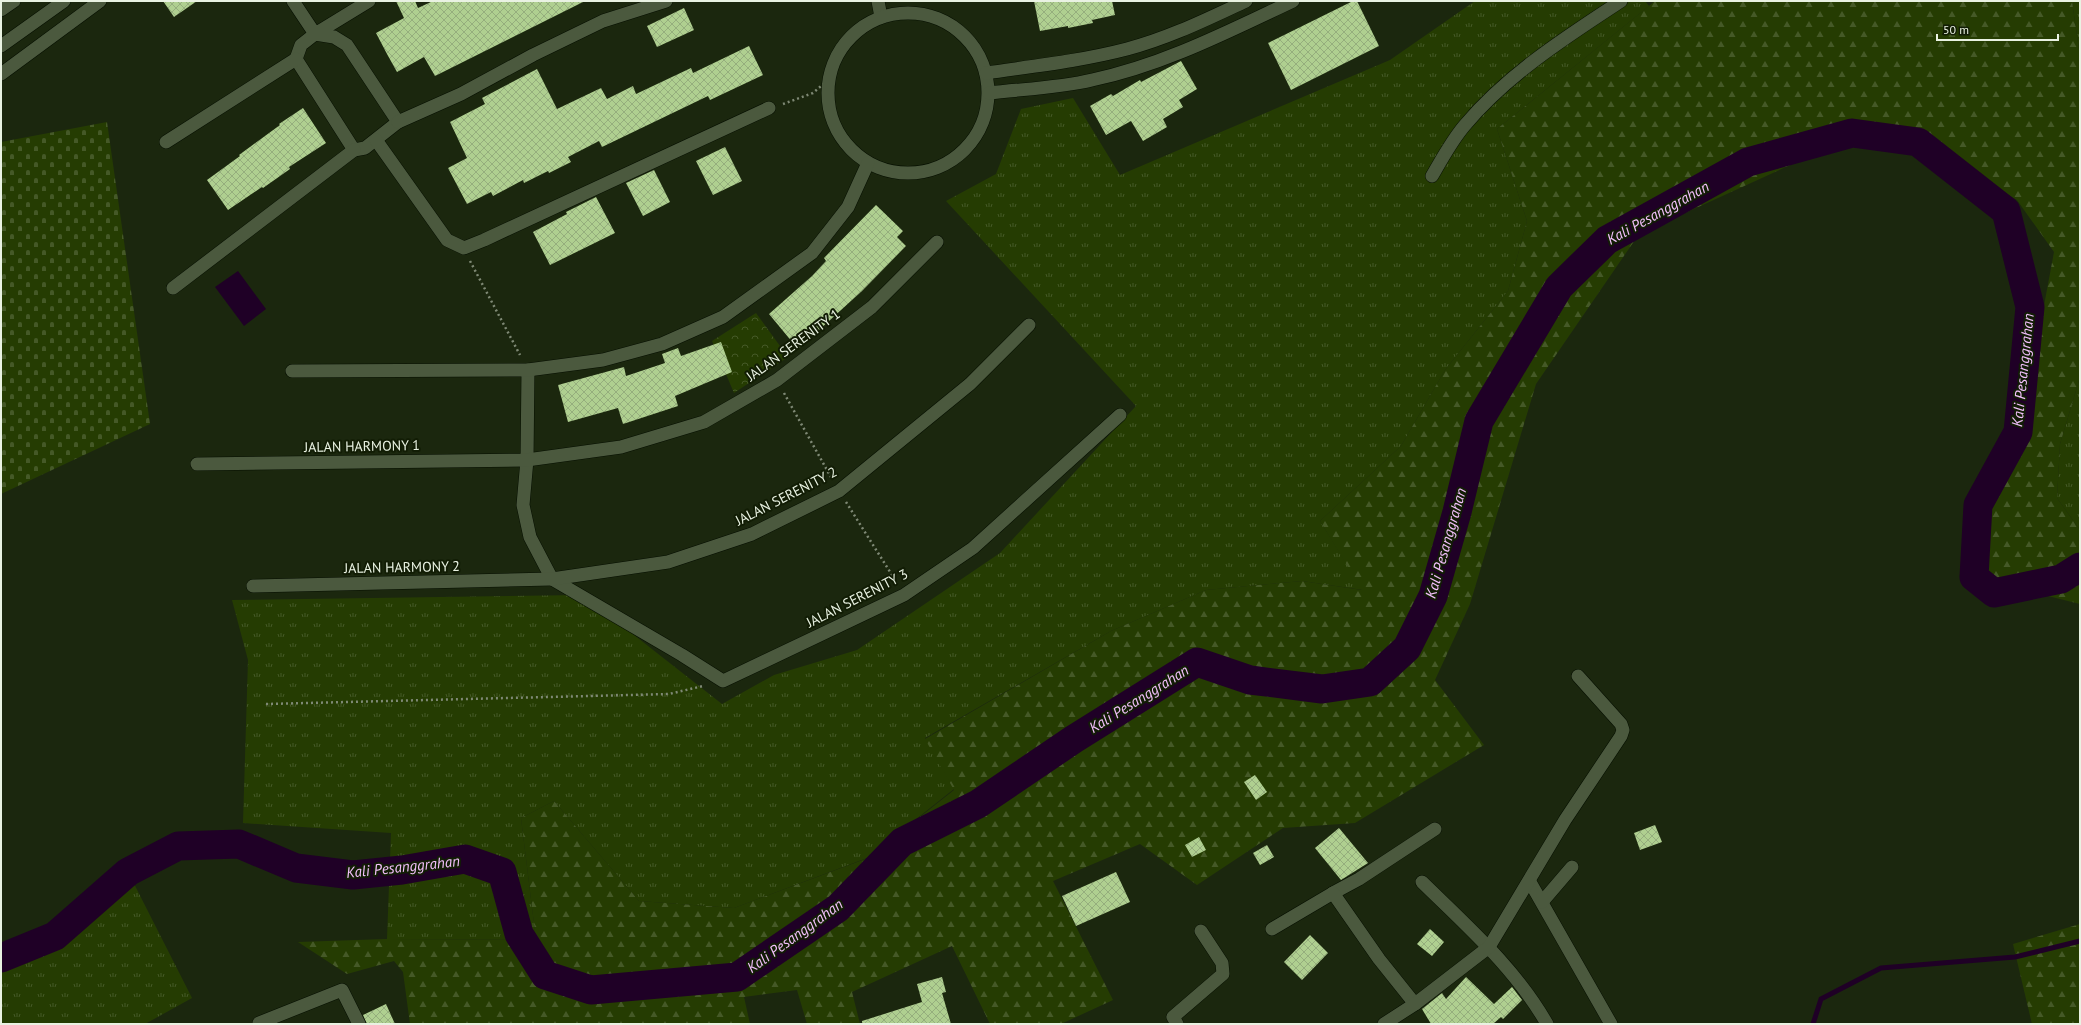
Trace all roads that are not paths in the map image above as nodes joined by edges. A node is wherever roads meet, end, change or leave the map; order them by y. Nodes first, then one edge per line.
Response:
1 (14, 1) edge
2 (64, 1) edge
3 (100, 1) edge
4 (294, 1) edge
5 (369, 1) edge
6 (666, 1) edge
7 (878, 1) edge
8 (1246, 1) edge
9 (1293, 1) edge
10 (1621, 1) edge
11 (913, 7) edge
12 (1, 10) edge
13 (881, 17) junction
14 (315, 34) junction
15 (1, 46) edge
16 (296, 59) junction
17 (986, 73) junction
18 (1, 74) edge
19 (989, 93) junction
20 (769, 108) road end
21 (398, 122) junction
22 (376, 140) junction
23 (166, 142) dead end
24 (354, 150) junction
25 (868, 163) junction
26 (1432, 176) dead end
27 (937, 242) dead end
28 (173, 288) dead end
29 (1029, 326) dead end
30 (528, 370) junction
31 (292, 371) dead end
32 (1120, 415) dead end
33 (527, 460) junction
34 (197, 464) dead end
35 (552, 579) junction
36 (253, 586) dead end
37 (1578, 676) dead end
38 (1435, 829) dead end
39 (1572, 867) dead end
40 (1422, 882) dead end
41 (1530, 882) junction
42 (1333, 893) junction
43 (1542, 902) junction
44 (1272, 929) dead end
45 (1201, 931) dead end
46 (1489, 948) junction
47 (1415, 1004) junction
48 (259, 1023) dead end
49 (358, 1024) edge
50 (1177, 1024) edge
51 (1384, 1024) edge
52 (1547, 1024) edge
53 (1611, 1024) edge

1 - 12 street
2 - 15 street
3 - 18 street
4 - 14 street
5 - 14 street
6 - 21 street
7 - 13 street
8 - 17 street
9 - 19 street
10 - 26 street
11 - 13 street
11 - 17 street
13 - 25 street
14 - 16 street
14 - 21 street
16 - 23 street
16 - 24 street
17 - 19 street
19 - 25 street
20 - 22 street
21 - 22 street
22 - 24 street
24 - 28 street
25 - 30 street
27 - 33 street, JALAN SERENITY 1
29 - 35 street, JALAN SERENITY 2
30 - 31 street
30 - 33 street
32 - 35 street, JALAN SERENITY 3
33 - 34 street, JALAN HARMONY 1
33 - 35 street
35 - 36 street, JALAN HARMONY 2
37 - 41 street
38 - 42 street
39 - 43 street
40 - 46 street
41 - 43 street
41 - 46 street
42 - 44 street
42 - 47 street
43 - 53 street
45 - 50 street
46 - 47 street
46 - 52 street
47 - 51 street
48 - 49 street

